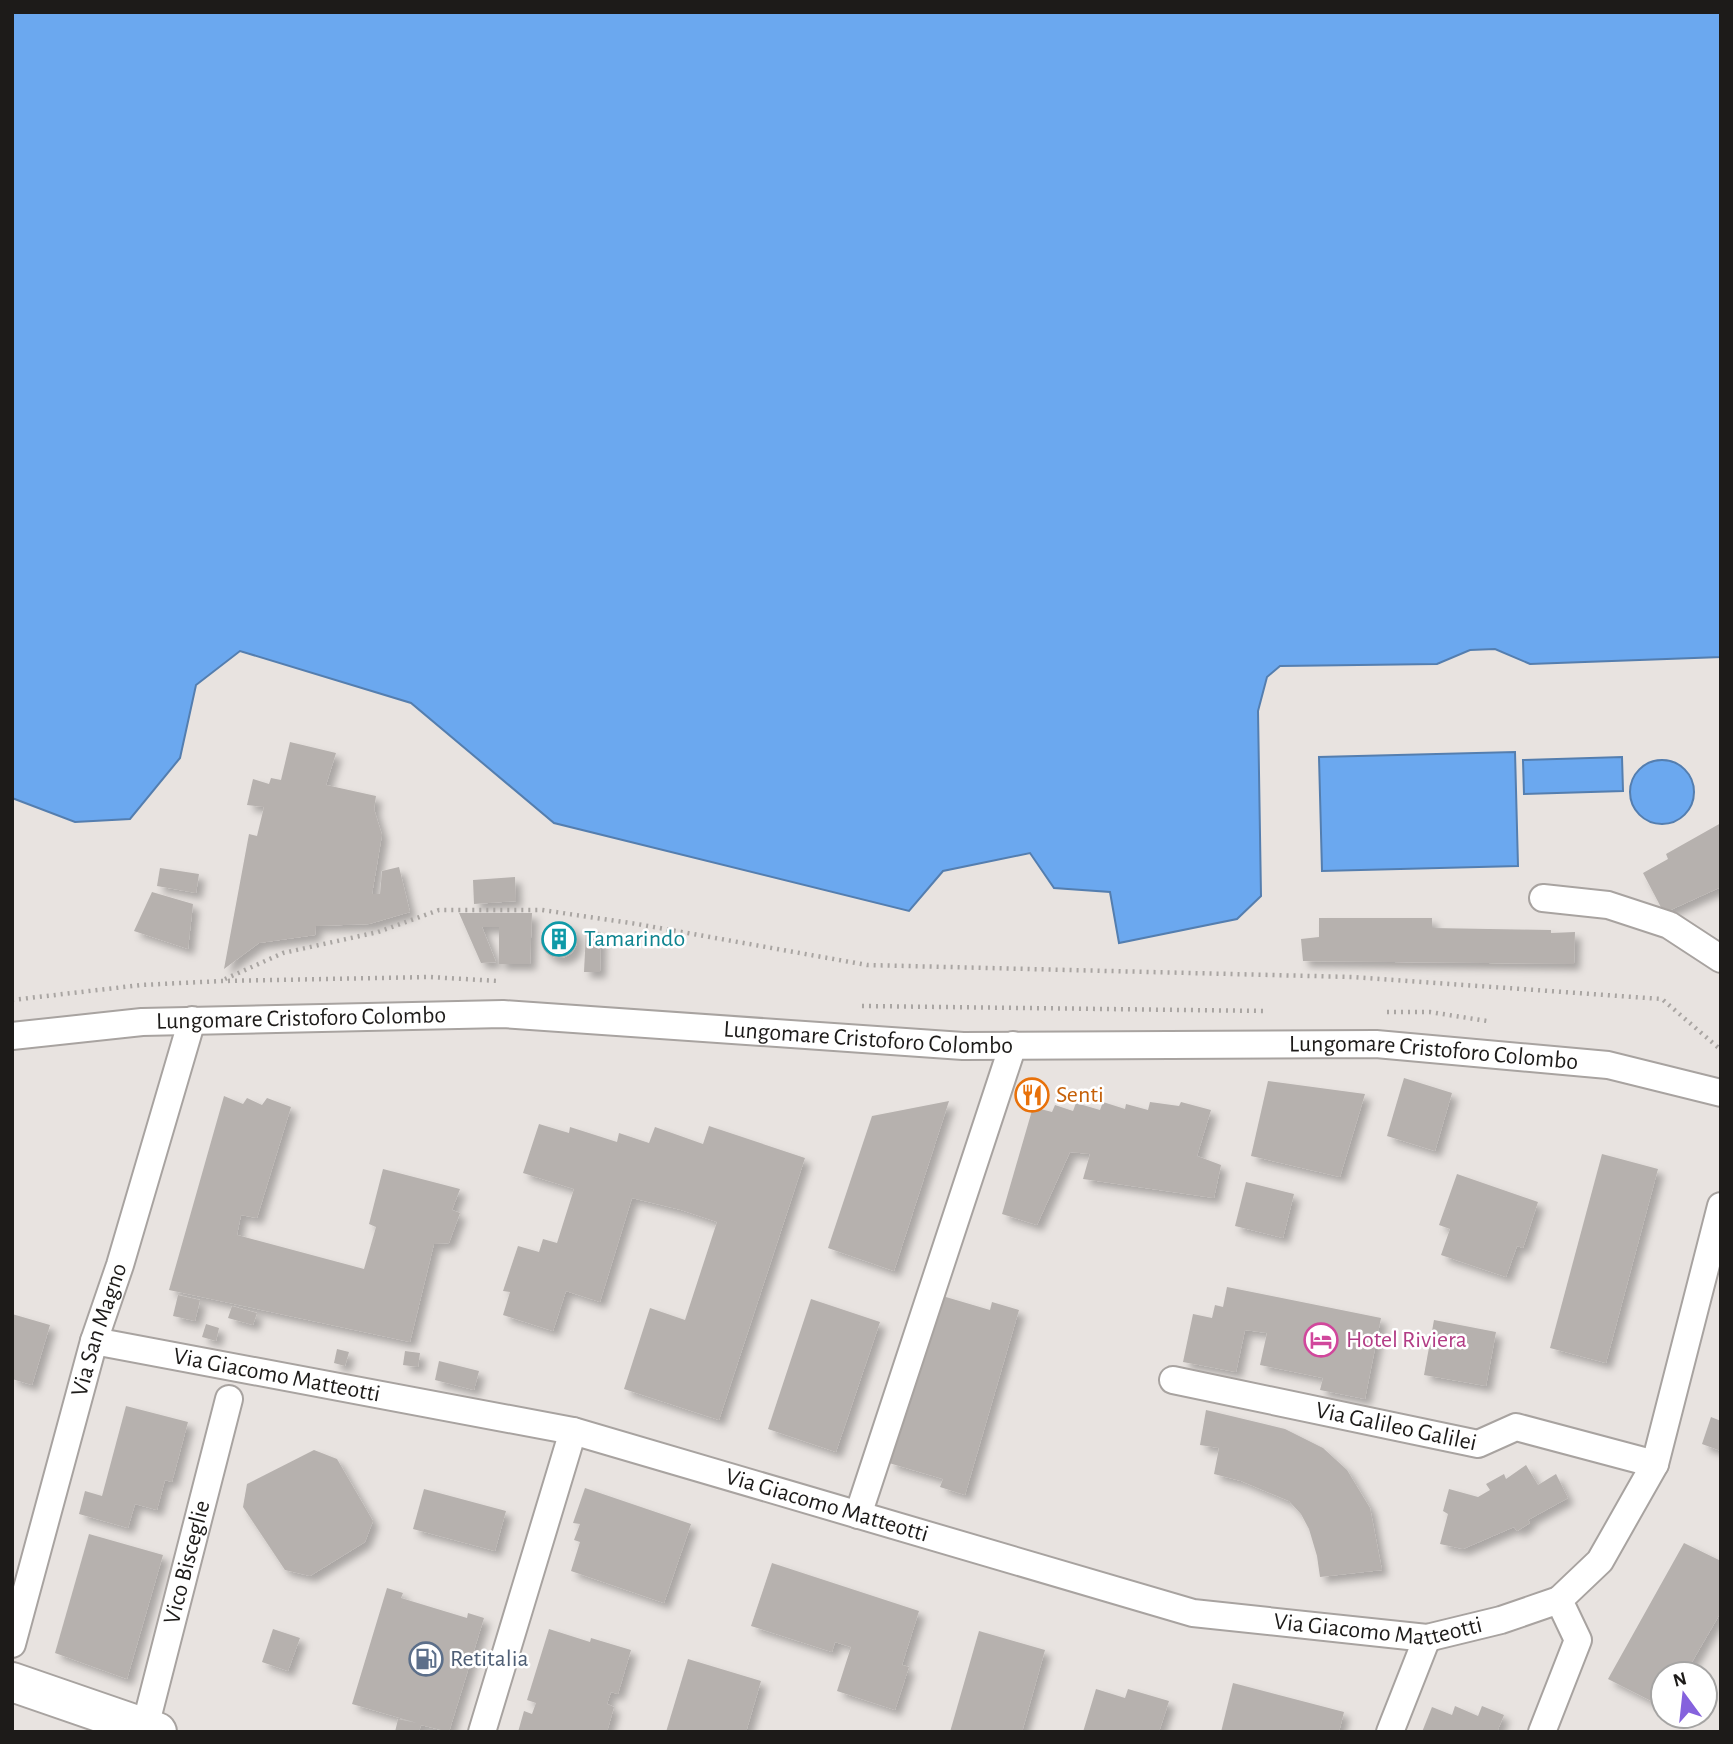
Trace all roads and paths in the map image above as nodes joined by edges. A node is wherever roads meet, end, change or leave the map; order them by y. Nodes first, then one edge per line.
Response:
1 (1543, 898) dead end
2 (1721, 958) edge
3 (222, 981) junction
4 (507, 982) dead end
5 (12, 1000) edge
6 (855, 1006) dead end
7 (1280, 1012) dead end
8 (1375, 1012) dead end
9 (192, 1020) junction
10 (1498, 1023) dead end
11 (12, 1036) edge
12 (1013, 1045) junction
13 (1721, 1050) edge
14 (1721, 1093) edge
15 (1721, 1206) edge
16 (94, 1341) junction
17 (1173, 1380) dead end
18 (229, 1399) dead end
19 (573, 1431) junction
20 (1655, 1464) junction
21 (858, 1515) junction
22 (1559, 1600) junction
23 (1427, 1638) junction
24 (12, 1644) edge
25 (12, 1682) edge
26 (151, 1730) edge
27 (482, 1732) edge
28 (1390, 1732) edge
29 (1542, 1732) edge

1 - 2 street
3 - 4 path
3 - 5 path
3 - 13 path
6 - 7 path
8 - 10 path
9 - 11 street, Lungomare Cristoforo Colombo
9 - 12 street, Lungomare Cristoforo Colombo
9 - 16 street, Via San Magno
12 - 14 street, Lungomare Cristoforo Colombo
12 - 21 street
15 - 20 street
16 - 19 street, Via Giacomo Matteotti
16 - 24 street, Via San Magno
17 - 20 street, Via Galileo Galilei
18 - 26 street, Vico Bisceglie
19 - 21 street, Via Giacomo Matteotti
19 - 27 street
20 - 22 street
21 - 23 street, Via Giacomo Matteotti
22 - 23 street, Via Giacomo Matteotti
22 - 29 street
23 - 28 street
25 - 26 main road

